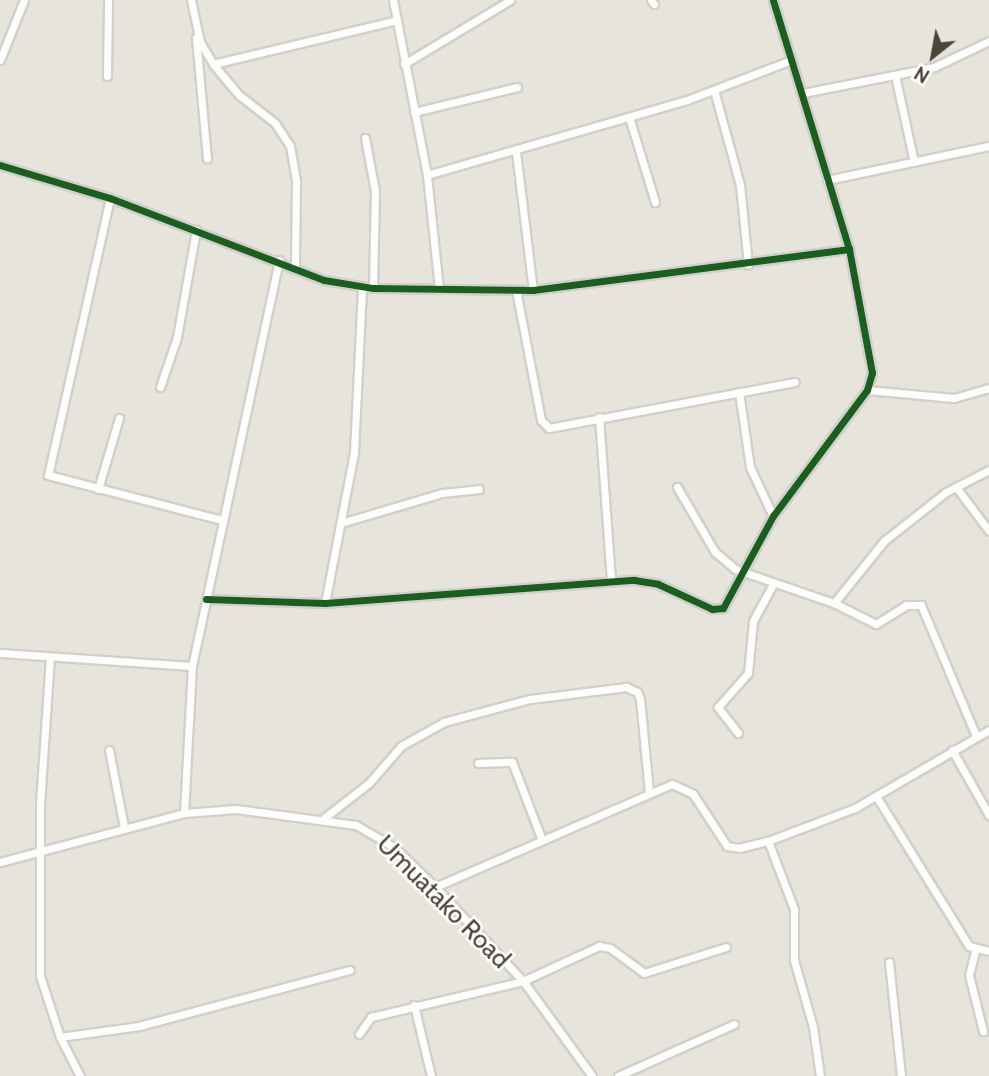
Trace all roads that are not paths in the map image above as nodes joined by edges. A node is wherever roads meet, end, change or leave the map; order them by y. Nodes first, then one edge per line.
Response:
1 (24, 0) edge
2 (108, 0) edge
3 (191, 0) edge
4 (393, 0) edge
5 (510, 0) edge
6 (773, 0) edge
7 (397, 20) junction
8 (196, 26) junction
9 (989, 41) edge
10 (0, 60) edge
11 (792, 60) junction
12 (213, 64) junction
13 (404, 64) junction
14 (895, 75) junction
15 (107, 76) dead end
16 (517, 87) dead end
17 (714, 90) junction
18 (803, 93) junction
19 (414, 113) junction
20 (629, 117) junction
21 (365, 138) dead end
22 (989, 146) edge
23 (516, 152) junction
24 (207, 159) dead end
25 (914, 162) junction
26 (0, 165) edge
27 (427, 175) junction
28 (827, 180) junction
29 (110, 198) junction
30 (655, 202) dead end
31 (195, 230) junction
32 (849, 249) junction
33 (278, 260) junction
34 (748, 265) junction
35 (295, 267) junction
36 (362, 287) junction
37 (373, 288) junction
38 (439, 289) junction
39 (533, 289) junction
40 (516, 290) junction
41 (795, 382) dead end
42 (160, 387) dead end
43 (989, 388) edge
44 (867, 390) junction
45 (739, 391) junction
46 (599, 417) junction
47 (119, 418) dead end
48 (989, 470) edge
49 (677, 487) dead end
50 (956, 487) junction
51 (98, 489) junction
52 (480, 489) dead end
53 (773, 516) junction
54 (222, 520) junction
55 (341, 523) junction
56 (989, 531) edge
57 (744, 569) junction
58 (611, 580) junction
59 (773, 584) junction
60 (206, 599) junction
61 (325, 603) junction
62 (834, 603) junction
63 (0, 653) edge
64 (50, 657) junction
65 (192, 666) junction
66 (989, 730) edge
67 (738, 733) dead end
68 (976, 736) junction
69 (109, 750) dead end
70 (952, 750) junction
71 (478, 763) dead end
72 (649, 793) junction
73 (876, 796) junction
74 (184, 813) junction
75 (989, 815) edge
76 (324, 818) junction
77 (124, 827) junction
78 (542, 840) junction
79 (768, 841) junction
80 (41, 851) junction
81 (0, 862) edge
82 (435, 887) junction
83 (726, 947) dead end
84 (975, 951) junction
85 (989, 951) edge
86 (889, 962) dead end
87 (350, 970) dead end
88 (523, 981) junction
89 (414, 1005) junction
90 (734, 1024) dead end
91 (983, 1031) dead end
92 (359, 1034) dead end
93 (60, 1037) junction
94 (80, 1076) edge
95 (431, 1076) edge
96 (592, 1076) edge
97 (618, 1076) edge
98 (820, 1076) edge
99 (901, 1076) edge

1 - 10 street
2 - 15 street
3 - 8 street
4 - 7 street
5 - 13 street
6 - 11 street
7 - 12 street
7 - 13 street
8 - 12 street
8 - 24 street
9 - 14 street
11 - 17 street
11 - 18 street
12 - 35 street
13 - 19 street
14 - 18 street
14 - 25 street
16 - 19 street
17 - 20 street
17 - 34 street
18 - 28 street
19 - 27 street
20 - 23 street
20 - 30 street
21 - 37 street
22 - 25 street
23 - 27 street
23 - 39 street
25 - 28 street
26 - 29 street
27 - 38 street
28 - 32 street
29 - 31 street
29 - 51 street
31 - 33 street
31 - 42 street
32 - 34 street
32 - 44 street
33 - 35 street
33 - 54 street
34 - 39 street
35 - 36 street
36 - 37 street
36 - 55 street
37 - 38 street
38 - 40 street
39 - 40 street
40 - 46 street
41 - 45 street
43 - 44 street
44 - 53 street
45 - 46 street
45 - 53 street
46 - 58 street
47 - 51 street
48 - 50 street
49 - 57 street
50 - 56 street
50 - 62 street
51 - 54 street
52 - 55 street
53 - 57 street
54 - 60 street
55 - 61 street
57 - 58 street
57 - 59 street
58 - 61 street
59 - 62 street
59 - 67 street
60 - 61 street
60 - 65 street
62 - 68 street
63 - 64 street
64 - 65 street
64 - 80 street
65 - 74 street
66 - 68 street
68 - 70 street
69 - 77 street
70 - 73 street
70 - 75 street
71 - 78 street
72 - 76 street
72 - 78 street
72 - 79 street
73 - 79 street
73 - 84 street
74 - 76 street, Umuatako Road
74 - 77 street, Umuatako Road
76 - 82 street, Umuatako Road
77 - 80 street, Umuatako Road
78 - 82 street
79 - 98 street
80 - 81 street, Umuatako Road
80 - 93 street
82 - 88 street, Umuatako Road
83 - 88 street
84 - 85 street
84 - 91 street
86 - 99 street
87 - 93 street
88 - 89 street
88 - 96 street, Umuatako Road
89 - 92 street
89 - 95 street
90 - 97 street
93 - 94 street

